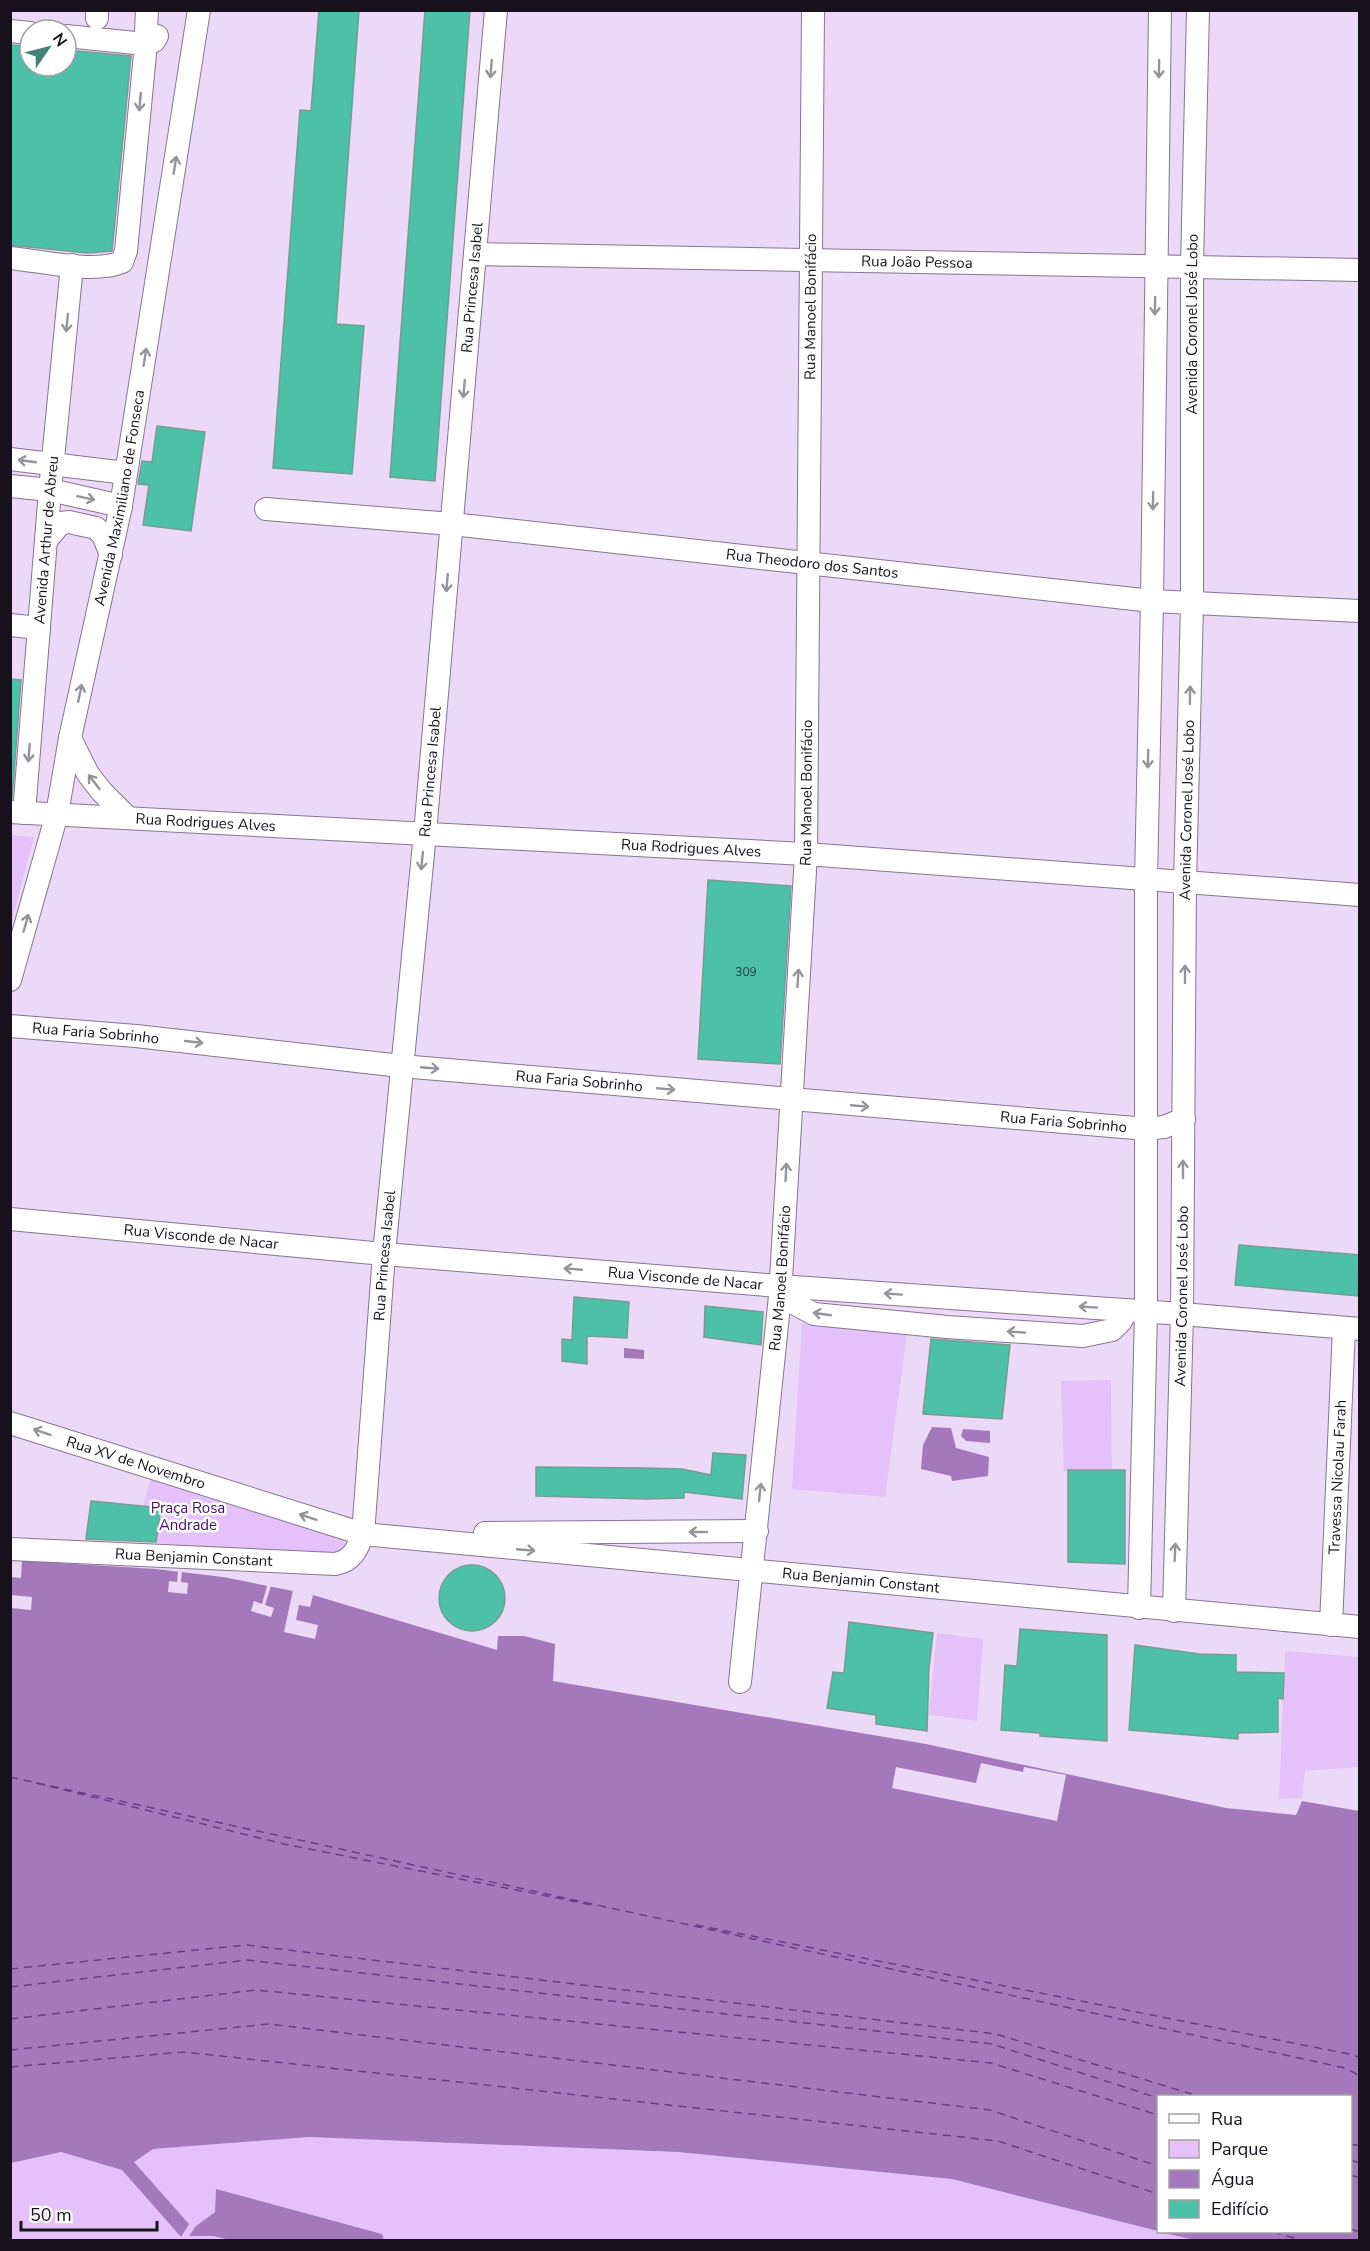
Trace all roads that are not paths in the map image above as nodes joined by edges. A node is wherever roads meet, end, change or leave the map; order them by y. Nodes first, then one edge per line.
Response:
1 (147, 10) edge
2 (160, 10) edge
3 (199, 10) edge
4 (496, 10) edge
5 (813, 10) edge
6 (1160, 10) edge
7 (1198, 10) edge
8 (78, 37) edge
9 (146, 44) junction
10 (475, 254) junction
11 (10, 258) edge
12 (812, 261) junction
13 (72, 265) junction
14 (1156, 265) junction
15 (1192, 266) junction
16 (1359, 270) edge
17 (10, 459) edge
18 (53, 464) junction
19 (126, 473) junction
20 (10, 486) edge
21 (50, 490) junction
22 (121, 506) junction
23 (266, 509) dead end
24 (452, 524) junction
25 (47, 539) junction
26 (111, 555) junction
27 (809, 565) junction
28 (1152, 601) junction
29 (1192, 604) junction
30 (1359, 611) edge
31 (10, 625) edge
32 (39, 628) junction
33 (70, 738) junction
34 (17, 813) edge
35 (57, 814) junction
36 (128, 818) junction
37 (425, 833) junction
38 (806, 854) junction
39 (1146, 880) junction
40 (1185, 883) junction
41 (1359, 895) edge
42 (10, 980) edge
43 (10, 1026) edge
44 (401, 1066) junction
45 (790, 1100) junction
46 (1184, 1119) junction
47 (1147, 1129) junction
48 (10, 1219) edge
49 (384, 1254) junction
50 (779, 1291) junction
51 (1136, 1310) junction
52 (1182, 1314) junction
53 (1352, 1329) edge
54 (10, 1422) edge
55 (757, 1531) junction
56 (363, 1534) junction
57 (10, 1549) edge
58 (753, 1571) junction
59 (1139, 1608) junction
60 (1174, 1611) junction
61 (1331, 1625) junction
62 (1359, 1627) edge
63 (740, 1682) dead end

1 - 9 street
2 - 9 street
19 -> 3 street, Avenida Maximiliano de Fonseca
4 -> 10 street, Rua Princesa Isabel
5 - 12 street, Rua Manoel Bonifácio
6 -> 14 street
7 - 15 street, Avenida Coronel José Lobo
8 - 9 street
9 -> 13 street
10 - 12 street, Rua João Pessoa
10 -> 24 street, Rua Princesa Isabel
11 - 13 street
12 - 14 street, Rua João Pessoa
12 - 27 street, Rua Manoel Bonifácio
13 -> 18 street, Avenida Arthur de Abreu
14 - 15 street, Rua João Pessoa
14 -> 28 street
15 - 16 street, Rua João Pessoa
15 - 29 street, Avenida Coronel José Lobo
18 -> 17 street
18 - 19 street
18 - 21 street, Avenida Arthur de Abreu
19 - 22 street, Avenida Maximiliano de Fonseca
20 - 21 street
21 -> 22 street
21 - 25 street, Avenida Arthur de Abreu
22 - 26 street, Avenida Maximiliano de Fonseca
23 - 24 street, Rua Theodoro dos Santos
24 - 27 street, Rua Theodoro dos Santos
24 -> 37 street, Rua Princesa Isabel
25 - 26 street
25 - 32 street, Avenida Arthur de Abreu
33 -> 26 street, Avenida Maximiliano de Fonseca
27 - 28 street, Rua Theodoro dos Santos
27 - 38 street, Rua Manoel Bonifácio
28 - 29 street, Rua Theodoro dos Santos
28 -> 39 street
29 - 30 street, Rua Theodoro dos Santos
40 -> 29 street, Avenida Coronel José Lobo
31 - 32 street
32 -> 34 street, Avenida Arthur de Abreu
33 - 35 street, Avenida Maximiliano de Fonseca
36 -> 33 street
34 - 35 street, Rua Rodrigues Alves
35 - 36 street, Rua Rodrigues Alves
42 -> 35 street, Avenida Maximiliano de Fonseca
36 - 37 street, Rua Rodrigues Alves
37 - 38 street, Rua Rodrigues Alves
37 -> 44 street, Rua Princesa Isabel
38 - 39 street, Rua Rodrigues Alves
45 -> 38 street, Rua Manoel Bonifácio
39 - 40 street, Rua Rodrigues Alves
39 - 47 street
40 - 41 street, Rua Rodrigues Alves
46 -> 40 street, Avenida Coronel José Lobo
43 -> 44 street, Rua Faria Sobrinho
44 -> 45 street, Rua Faria Sobrinho
44 - 49 street, Rua Princesa Isabel
45 -> 47 street, Rua Faria Sobrinho
50 -> 45 street, Rua Manoel Bonifácio
46 - 47 street, Rua Faria Sobrinho
52 -> 46 street, Avenida Coronel José Lobo
47 - 51 street
48 - 49 street, Rua Visconde de Nacar
50 -> 49 street, Rua Visconde de Nacar
49 - 56 street, Rua Princesa Isabel
51 -> 50 street, Rua Visconde de Nacar
51 -> 50 street
55 -> 50 street, Rua Manoel Bonifácio
51 - 52 street, Rua Visconde de Nacar
51 - 59 street
52 - 53 street, Rua Visconde de Nacar
60 -> 52 street, Avenida Coronel José Lobo
53 - 61 street, Travessa Nicolau Farah
56 -> 54 street, Rua XV de Novembro
55 -> 56 street
55 - 58 street, Rua Manoel Bonifácio
56 - 57 street, Rua Benjamin Constant
56 -> 58 street, Rua Benjamin Constant
58 - 59 street, Rua Benjamin Constant
58 - 63 street, Rua Manoel Bonifácio
59 - 60 street, Rua Benjamin Constant
60 - 61 street, Rua Benjamin Constant
61 - 62 street, Rua Benjamin Constant

